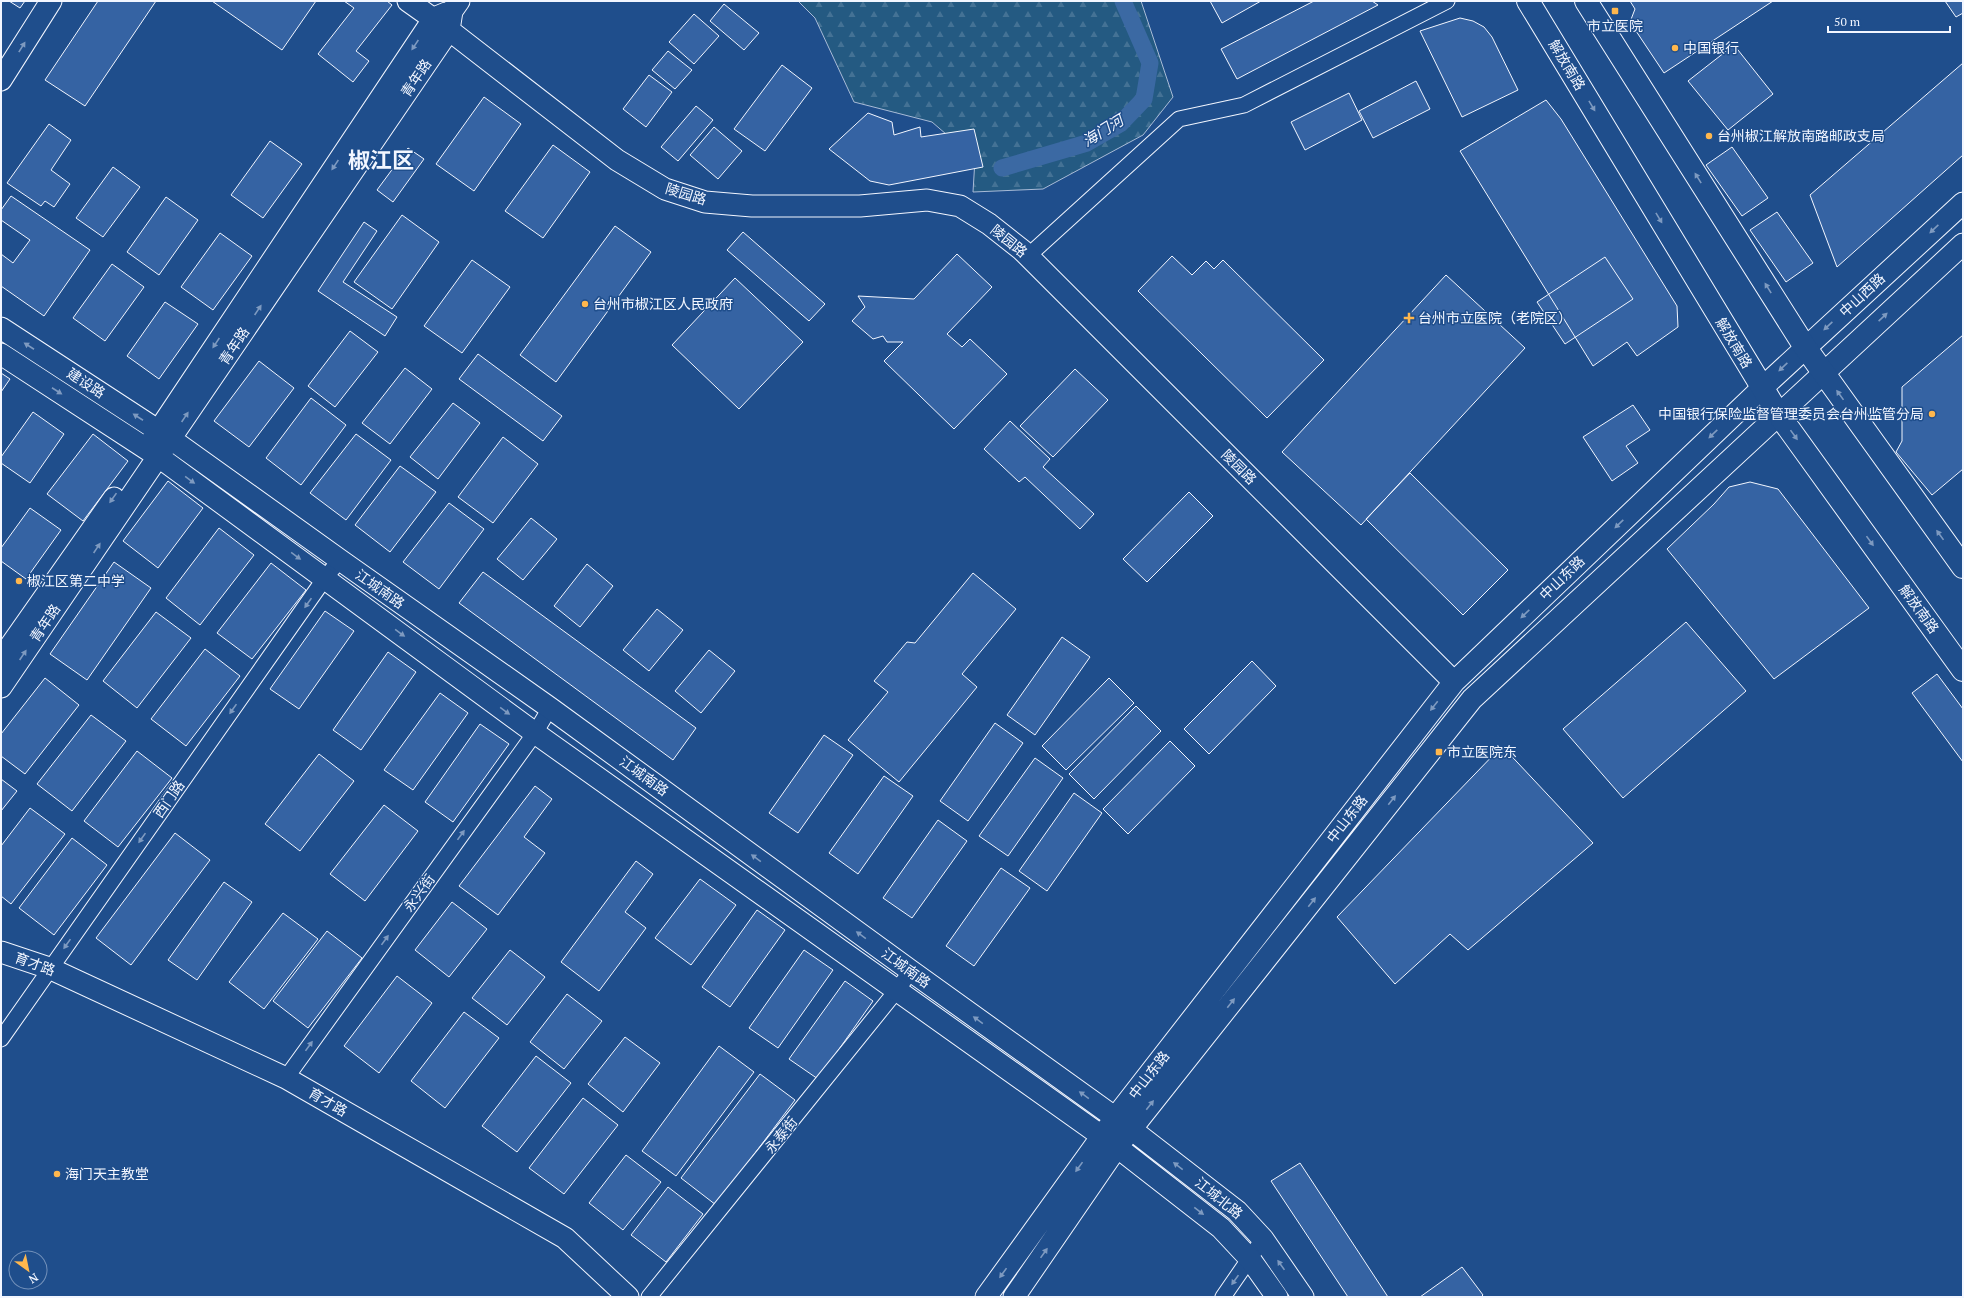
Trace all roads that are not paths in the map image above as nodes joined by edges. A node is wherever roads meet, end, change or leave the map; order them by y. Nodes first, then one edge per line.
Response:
1 (50, 1) edge
2 (408, 1) edge
3 (1447, 1) edge
4 (1528, 1) edge
5 (1586, 1) edge
6 (448, 15) edge
7 (1, 80) edge
8 (1963, 203) edge
9 (1963, 244) edge
10 (1028, 256) junction
11 (1, 328) edge
12 (1805, 347) junction
13 (1, 354) edge
14 (1824, 372) junction
15 (1762, 388) junction
16 (1779, 415) junction
17 (164, 434) junction
18 (153, 454) junction
19 (340, 560) junction
20 (1963, 567) edge
21 (325, 578) junction
22 (1, 659) edge
23 (1963, 670) edge
24 (1454, 682) junction
25 (1, 687) edge
26 (550, 708) junction
27 (535, 732) junction
28 (1, 952) edge
29 (50, 968) junction
30 (911, 971) junction
31 (898, 990) junction
32 (1, 1039) edge
33 (286, 1078) junction
34 (1123, 1124) junction
35 (1110, 1141) junction
36 (1262, 1239) junction
37 (1250, 1259) junction
38 (628, 1297) edge
39 (649, 1297) edge
40 (986, 1297) edge
41 (1014, 1297) edge
42 (1223, 1297) edge
43 (1278, 1297) edge
44 (1303, 1297) edge

7 -> 1 main road
2 - 6 main road, 陵园路
3 - 10 street
4 -> 15 main road, 解放南路
12 -> 5 main road
6 - 10 main road, 陵园路
6 - 17 main road, 青年路
8 -> 12 main road, 中山西路
14 -> 9 main road
10 - 24 main road, 陵园路
17 -> 11 main road, 建设路
12 - 14 main road
12 -> 15 main road, 中山西路
13 -> 18 main road, 建设路
14 - 16 main road
20 -> 14 main road
15 - 16 main road, 解放南路
15 -> 24 main road, 中山东路
16 -> 23 main road, 解放南路
34 -> 16 main road, 中山东路
17 - 18 main road, 青年路
17 - 19 main road, 江城南路
18 -> 21 main road, 江城南路
18 -> 22 main road
25 -> 18 main road, 青年路
19 - 21 street, 西门路
19 - 26 main road, 江城南路
21 -> 27 main road, 江城南路
21 -> 29 street, 西门路
24 -> 34 main road, 中山东路
26 - 27 street, 永兴街
30 -> 26 main road, 江城南路
27 - 31 main road, 江城南路
33 -> 27 street, 永兴街
28 - 29 main road, 育才路
29 - 32 street, 西门路
29 - 33 main road, 育才路
30 - 31 street, 永泰街
34 -> 30 main road, 江城南路
31 - 35 main road, 江城南路
31 - 39 street, 永泰街
33 - 38 main road, 育才路
34 - 35 main road, 中山东路
36 -> 34 main road, 江城北路
35 -> 37 main road, 江城北路
35 -> 40 main road, 中山东路
41 -> 35 main road, 中山东路
36 - 37 street
44 -> 36 main road, 江城北路
37 -> 42 street
37 - 43 main road, 江城北路

